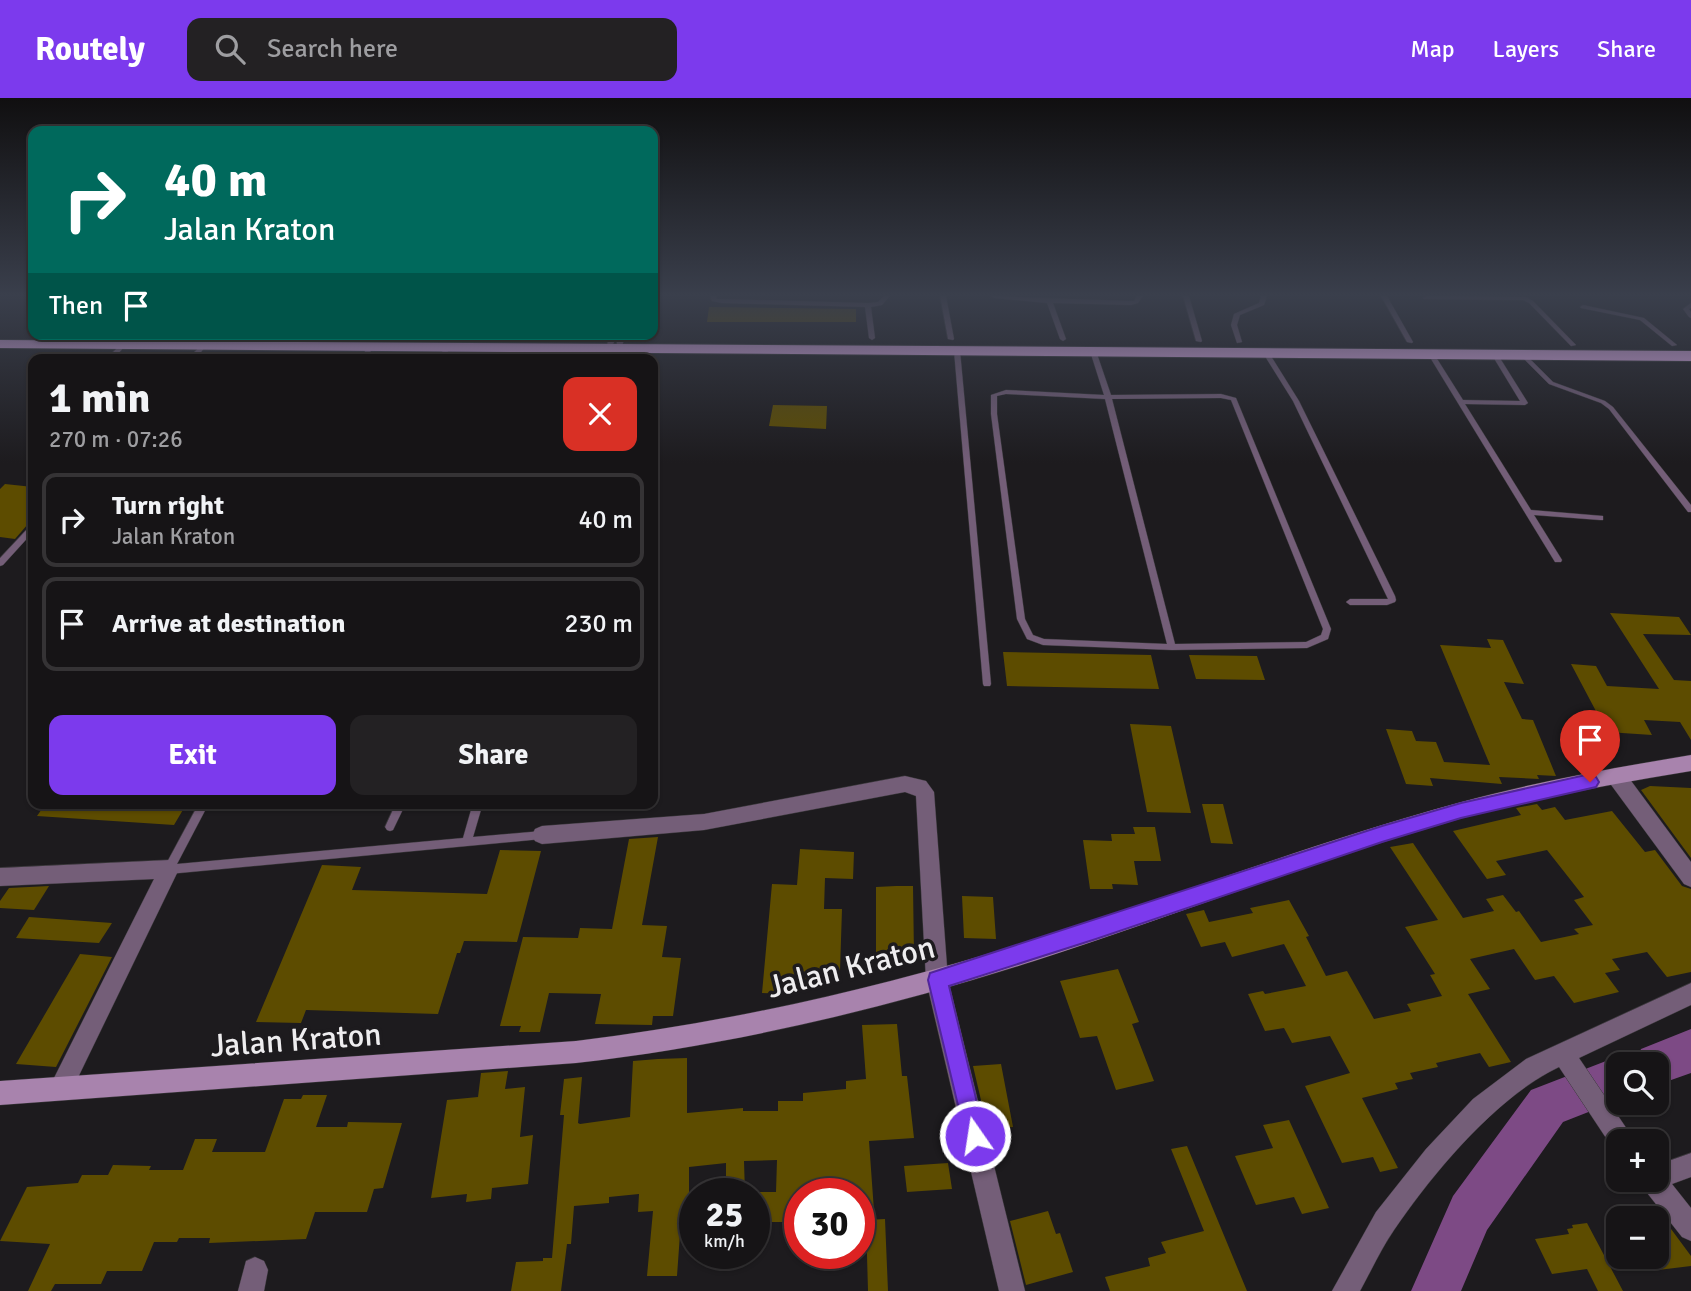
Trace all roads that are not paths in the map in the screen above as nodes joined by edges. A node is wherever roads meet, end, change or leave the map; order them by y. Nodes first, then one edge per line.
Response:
1 (1093, 351) edge
2 (367, 352) edge
3 (444, 352) edge
4 (955, 352) edge
5 (1132, 352) edge
6 (1266, 354) junction
7 (1431, 354) junction
8 (1495, 355) junction
9 (1524, 356) junction
10 (1691, 356) edge
11 (1108, 397) junction
12 (1460, 402) junction
13 (1691, 510) edge
14 (1528, 512) junction
15 (1600, 518) dead end
16 (28, 533) edge
17 (1558, 561) dead end
18 (0, 564) edge
19 (1350, 602) dead end
20 (1172, 647) junction
21 (987, 684) dead end
22 (1691, 763) edge
23 (1616, 776) junction
24 (201, 809) edge
25 (398, 809) edge
26 (476, 809) edge
27 (390, 827) dead end
28 (542, 835) joint
29 (467, 841) junction
30 (169, 869) junction
31 (0, 877) edge
32 (1691, 878) edge
33 (937, 980) junction
34 (1691, 994) edge
35 (1564, 1055) junction
36 (61, 1088) junction
37 (0, 1093) edge
38 (1615, 1129) edge
39 (1691, 1165) edge
40 (1669, 1173) edge
41 (1665, 1192) edge
42 (1691, 1228) edge
43 (1012, 1291) edge
44 (1345, 1291) edge

1 - 11 lane
2 - 3 highway
4 - 21 lane
5 - 6 highway
6 - 7 highway
6 - 19 lane
7 - 8 highway
7 - 12 lane
8 - 9 highway
8 - 12 lane
9 - 10 highway
9 - 13 lane
11 - 20 lane
11 - 20 lane
11 - 20 lane
12 - 14 lane
14 - 15 lane
14 - 17 lane
16 - 18 lane
22 - 23 street, Jalan Kraton
23 - 32 street
23 - 33 street, Jalan Kraton
24 - 30 lane
25 - 27 lane
26 - 29 lane
28 - 29 lane
28 - 33 street
29 - 30 lane
30 - 31 street
30 - 36 street
33 - 36 street, Jalan Kraton
33 - 43 street
34 - 35 street
35 - 38 street
35 - 44 street
36 - 37 street, Jalan Kraton
39 - 40 street
41 - 42 street

